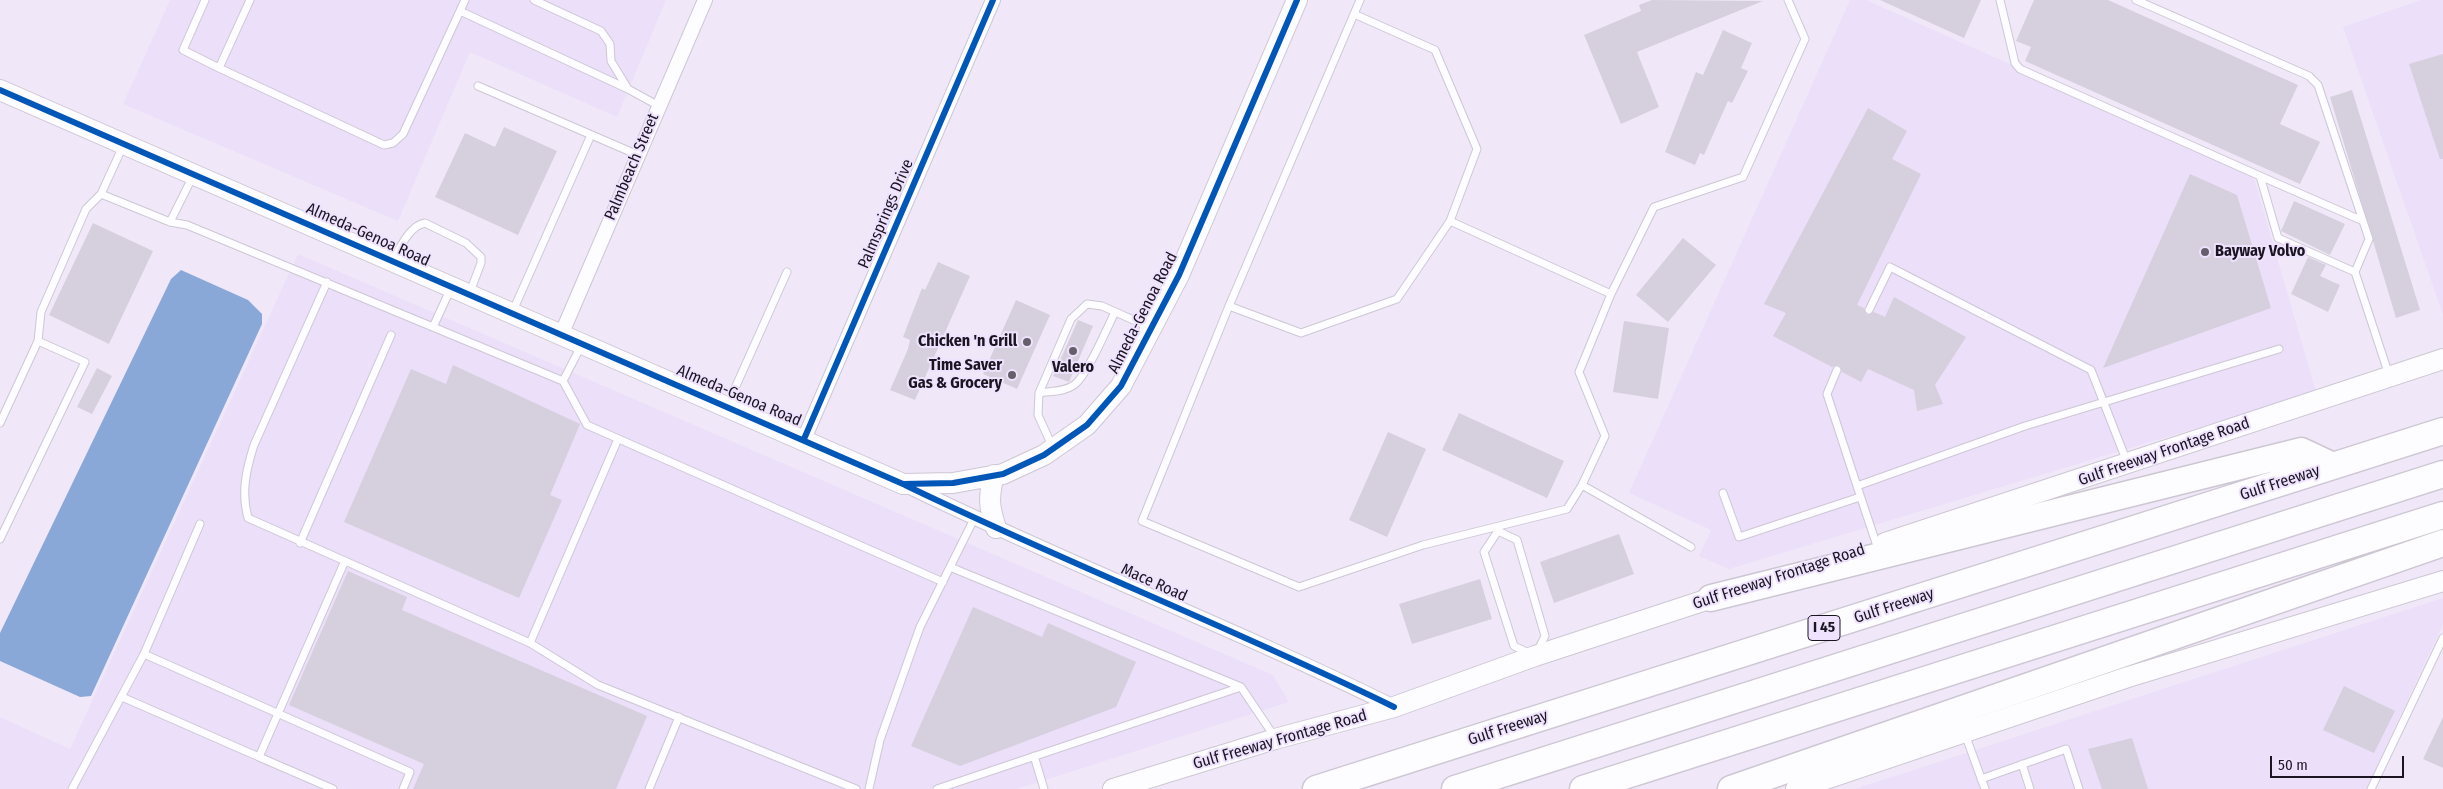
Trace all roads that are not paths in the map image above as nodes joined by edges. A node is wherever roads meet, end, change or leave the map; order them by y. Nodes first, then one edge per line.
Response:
1 (205, 0) edge
2 (250, 0) edge
3 (465, 0) edge
4 (534, 0) edge
5 (705, 0) edge
6 (992, 0) edge
7 (1297, 0) edge
8 (1360, 0) edge
9 (1788, 0) edge
10 (2000, 0) edge
11 (2136, 0) edge
12 (460, 11) junction
13 (1354, 14) junction
14 (220, 68) junction
15 (478, 86) dead end
16 (628, 89) junction
17 (0, 90) edge
18 (659, 106) junction
19 (591, 135) junction
20 (124, 144) junction
21 (638, 155) junction
22 (194, 174) junction
23 (2260, 176) junction
24 (101, 194) junction
25 (2363, 221) junction
26 (170, 222) junction
27 (1450, 222) junction
28 (392, 261) junction
29 (787, 272) dead end
30 (2355, 272) junction
31 (327, 282) junction
32 (460, 291) junction
33 (1611, 294) junction
34 (1229, 306) junction
35 (1869, 310) dead end
36 (1114, 312) junction
37 (511, 313) junction
38 (433, 327) junction
39 (1152, 329) junction
40 (391, 335) dead end
41 (561, 335) junction
42 (38, 341) junction
43 (581, 344) junction
44 (2279, 349) dead end
45 (2443, 359) edge
46 (1837, 370) dead end
47 (2389, 376) junction
48 (564, 381) junction
49 (1039, 393) junction
50 (2105, 403) junction
51 (727, 406) junction
52 (0, 423) edge
53 (2443, 431) edge
54 (618, 438) junction
55 (804, 440) junction
56 (1053, 449) junction
57 (2128, 464) junction
58 (2333, 466) junction
59 (2443, 474) edge
60 (994, 475) junction
61 (903, 484) junction
62 (1582, 485) junction
63 (1856, 486) junction
64 (1723, 493) dead end
65 (1860, 497) junction
66 (2443, 515) edge
67 (974, 518) junction
68 (200, 524) dead end
69 (996, 528) junction
70 (1497, 529) junction
71 (0, 539) edge
72 (300, 542) junction
73 (2443, 543) edge
74 (1877, 546) junction
75 (1692, 547) dead end
76 (344, 562) junction
77 (950, 568) junction
78 (2443, 581) edge
79 (943, 582) junction
80 (1711, 598) junction
81 (2443, 638) edge
82 (530, 643) junction
83 (144, 654) junction
84 (1535, 656) junction
85 (1241, 687) junction
86 (122, 697) junction
87 (1394, 707) junction
88 (278, 713) junction
89 (680, 717) junction
90 (1965, 733) junction
91 (1275, 739) junction
92 (1034, 756) junction
93 (258, 757) junction
94 (2022, 764) junction
95 (1981, 779) junction
96 (72, 789) edge
97 (333, 789) edge
98 (403, 789) edge
99 (649, 789) edge
100 (856, 789) edge
101 (869, 789) edge
102 (937, 789) edge
103 (1044, 789) edge
104 (1113, 789) edge
105 (1316, 789) edge
106 (1455, 789) edge
107 (1583, 789) edge
108 (1730, 789) edge
109 (1796, 789) edge
110 (1985, 789) edge
111 (2030, 789) edge
112 (2079, 789) edge
113 (2371, 789) edge

1 - 14 lane
2 - 14 lane
3 - 12 lane
4 - 16 lane
5 - 18 street, Palmbeach Street
6 - 55 street, Palmsprings Drive
7 - 39 main road, Almeda-Genoa Road
8 - 13 lane
9 - 33 lane
10 - 23 lane
11 - 25 lane
12 - 14 lane
12 - 16 lane
13 - 27 lane
13 - 34 lane
15 - 19 lane
16 - 18 lane
17 - 20 main road, Almeda-Genoa Road
18 - 21 street, Palmbeach Street
19 - 21 lane
19 - 37 lane
20 - 22 main road, Almeda-Genoa Road
20 - 24 lane
21 - 41 street, Palmbeach Street
22 - 26 lane
22 - 28 main road, Almeda-Genoa Road
23 - 25 lane
23 - 30 lane
24 - 26 lane
24 - 42 lane
25 - 30 lane
26 - 31 lane
27 - 33 lane
27 - 34 lane
28 - 32 main road, Almeda-Genoa Road
28 - 32 lane
29 - 51 lane
30 - 47 lane
31 - 38 lane
31 - 72 lane
32 - 37 main road, Almeda-Genoa Road
32 - 38 lane
33 - 62 lane
34 - 70 lane
35 - 50 lane
36 - 39 lane
36 - 49 lane
36 - 49 lane
37 - 41 main road, Almeda-Genoa Road
38 - 48 lane
39 - 56 main road, Almeda-Genoa Road
40 - 72 lane
41 - 43 main road, Almeda-Genoa Road
42 - 52 lane
42 - 71 lane
43 - 48 lane
43 - 51 main road, Almeda-Genoa Road
44 - 50 lane
45 - 47 main road, Gulf Freeway Frontage Road
46 - 63 lane
47 - 57 main road, Gulf Freeway Frontage Road
48 - 54 lane
49 - 56 lane
50 - 57 lane
50 - 63 lane
51 - 55 main road, Almeda-Genoa Road
53 - 58 highway, Gulf Freeway / I 45
54 - 79 lane
54 - 82 lane
55 - 61 main road, Almeda-Genoa Road
56 - 60 main road, Almeda-Genoa Road
57 - 74 main road, Gulf Freeway Frontage Road
58 - 80 highway
58 - 105 highway, Gulf Freeway / I 45
59 - 106 highway
60 - 61 main road, Almeda-Genoa Road
60 - 69 main road
61 - 67 street, Mace Road
62 - 70 lane
62 - 75 lane
63 - 65 lane
64 - 65 lane
65 - 74 lane
66 - 107 highway
67 - 69 street, Mace Road
67 - 77 lane
68 - 83 lane
69 - 87 street, Mace Road
70 - 84 lane
70 - 84 lane
72 - 76 lane
73 - 108 highway
74 - 80 main road, Gulf Freeway Frontage Road
76 - 82 lane
76 - 88 lane
77 - 79 lane
77 - 85 lane
78 - 90 main road
79 - 101 lane
80 - 84 main road, Gulf Freeway Frontage Road
81 - 113 lane
82 - 89 lane
83 - 86 lane
83 - 88 lane
84 - 87 main road, Gulf Freeway Frontage Road
85 - 91 lane
85 - 92 lane
86 - 93 lane
86 - 96 lane
87 - 91 main road, Gulf Freeway Frontage Road
88 - 93 lane
88 - 98 lane
89 - 99 lane
89 - 100 lane
90 - 95 lane
90 - 109 main road
91 - 104 main road, Gulf Freeway Frontage Road
92 - 102 lane
92 - 103 lane
93 - 97 lane
94 - 95 lane
94 - 111 lane
94 - 112 lane
95 - 110 lane

